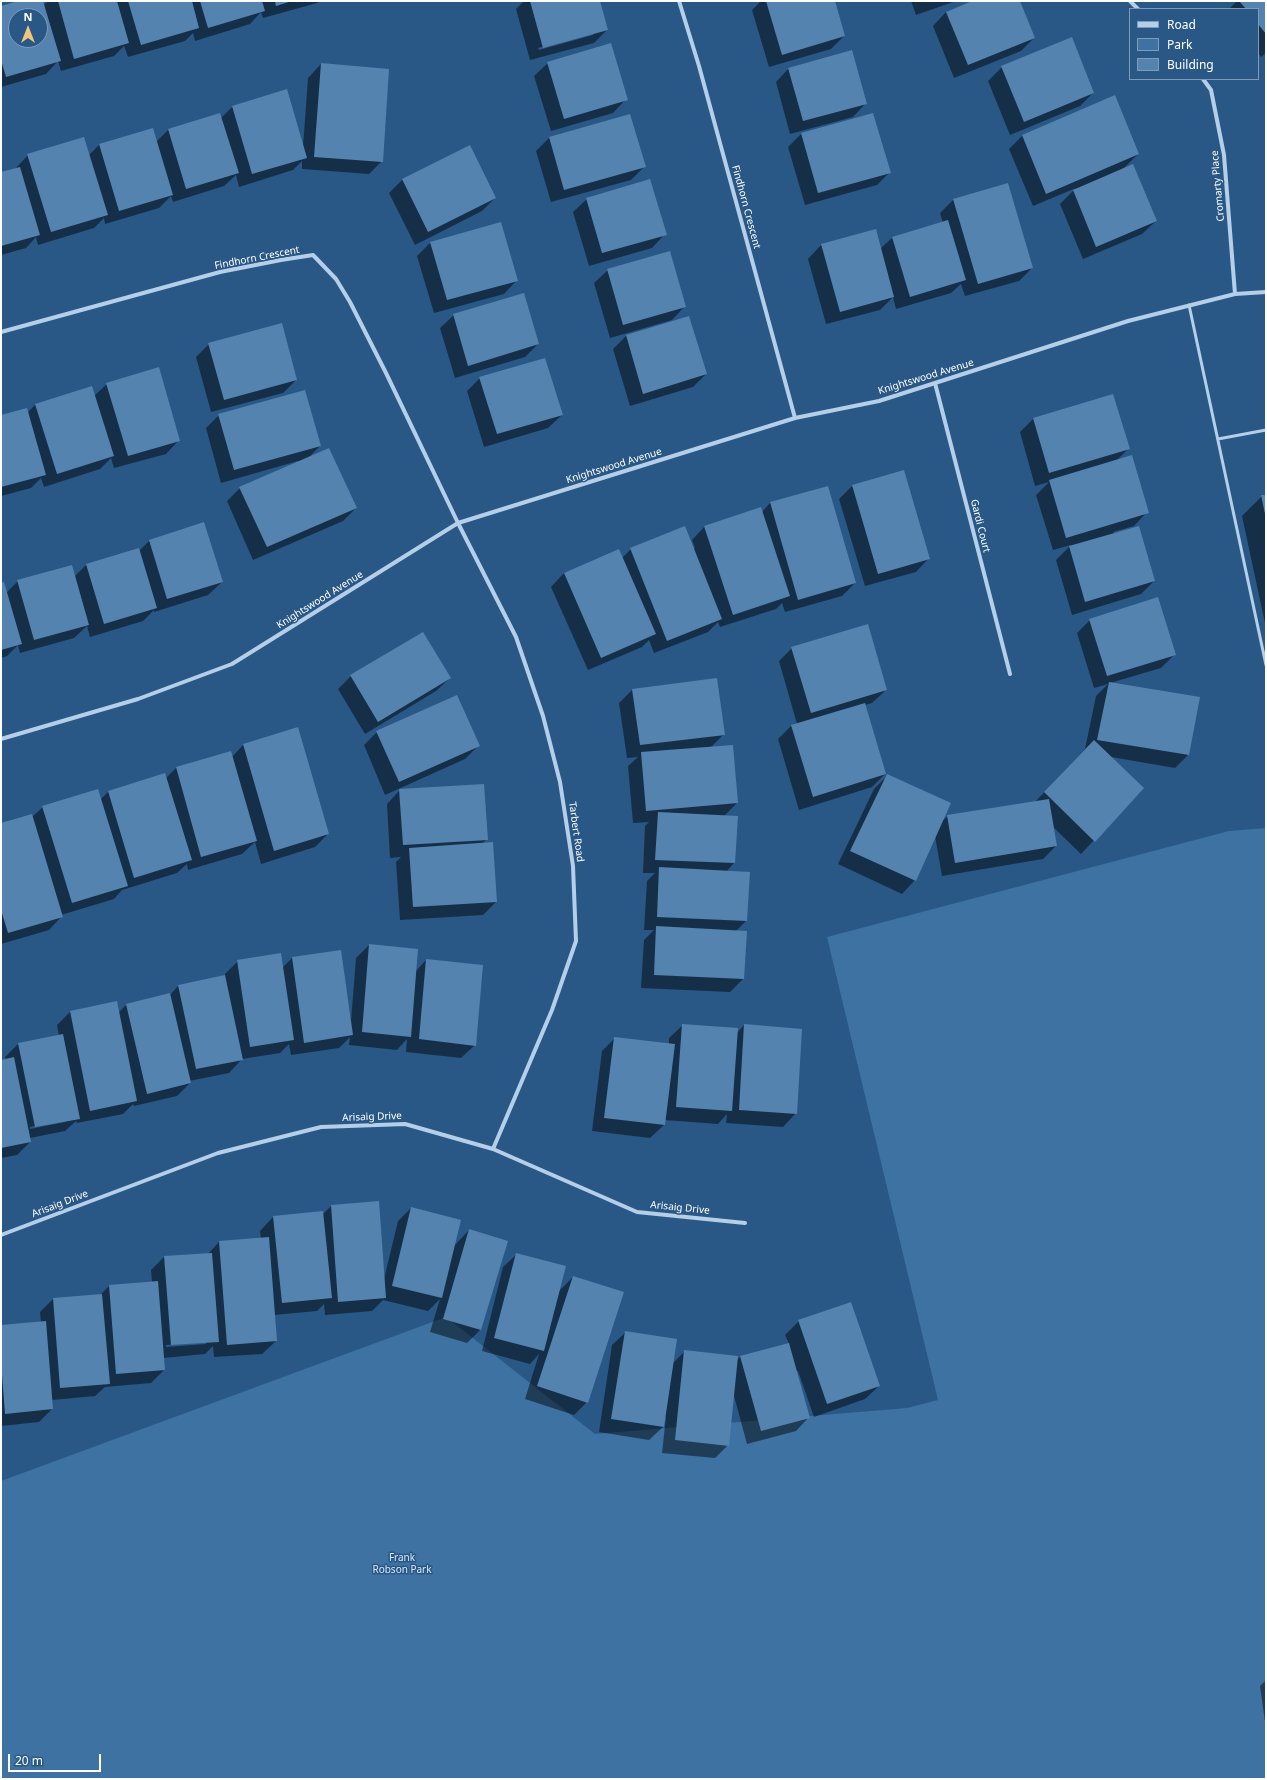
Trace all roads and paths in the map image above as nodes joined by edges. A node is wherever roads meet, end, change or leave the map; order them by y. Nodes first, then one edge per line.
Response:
1 (679, 1) edge
2 (1204, 80) edge
3 (1266, 292) edge
4 (1235, 294) junction
5 (1189, 305) junction
6 (1, 332) edge
7 (936, 383) junction
8 (795, 418) junction
9 (1266, 430) edge
10 (1218, 439) junction
11 (458, 523) junction
12 (1266, 664) edge
13 (1010, 674) dead end
14 (1, 739) edge
15 (493, 1149) junction
16 (745, 1223) dead end
17 (1, 1235) edge

1 - 8 street, Findhorn Crescent
2 - 4 street, Cromarty Place
3 - 4 street, Knightswood Avenue
4 - 5 street, Knightswood Avenue
5 - 7 street, Knightswood Avenue
5 - 10 lane
6 - 11 street, Findhorn Crescent
7 - 8 street, Knightswood Avenue
7 - 13 street, Gardi Court
8 - 11 street, Knightswood Avenue
9 - 10 lane
10 - 12 lane
11 - 14 street, Knightswood Avenue
11 - 15 street, Tarbert Road
15 - 16 street, Arisaig Drive
15 - 17 street, Arisaig Drive

